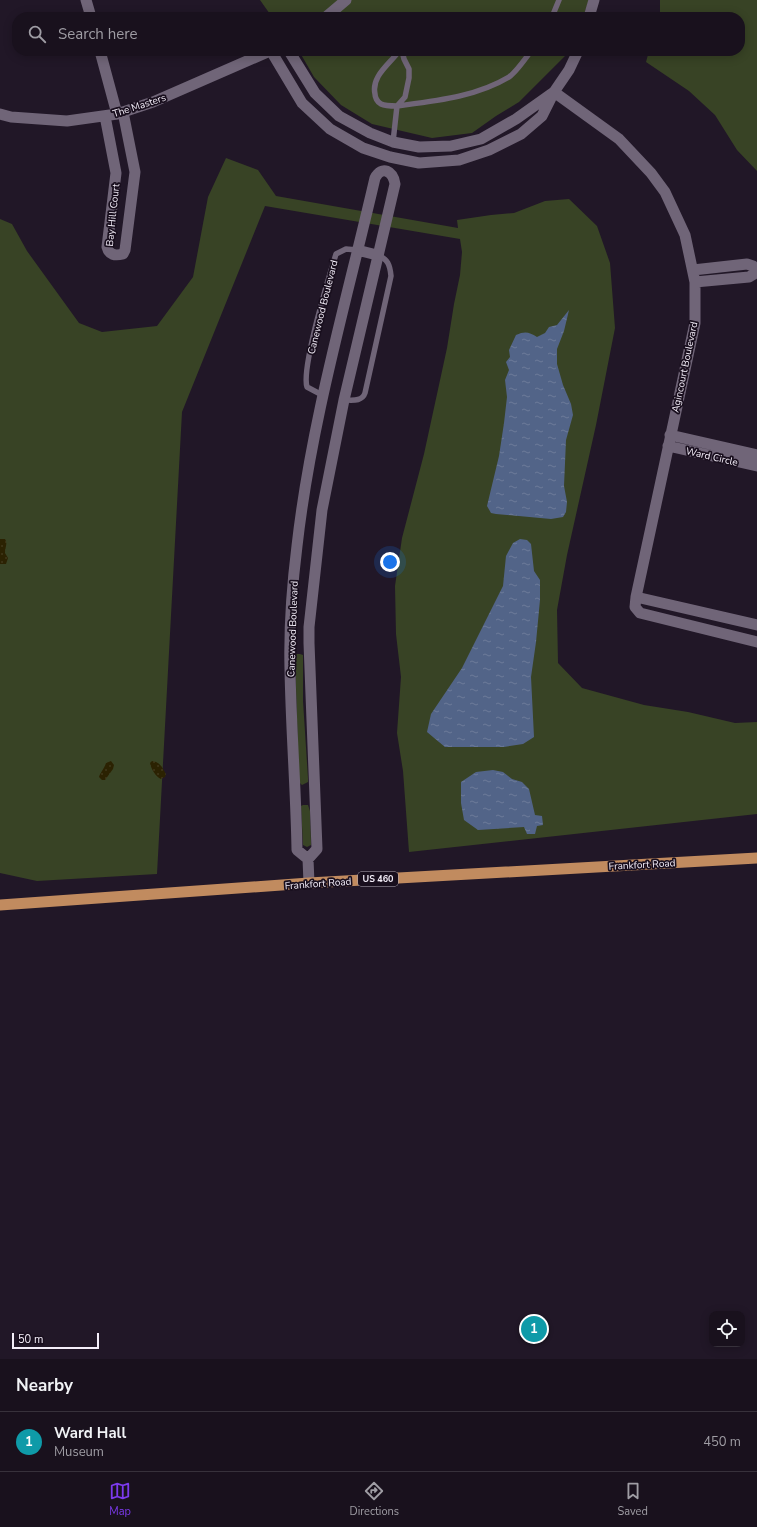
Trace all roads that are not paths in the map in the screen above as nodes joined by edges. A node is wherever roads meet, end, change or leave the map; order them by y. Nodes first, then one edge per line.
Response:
1 (86, 0) edge
2 (346, 0) edge
3 (559, 0) edge
4 (591, 1) edge
5 (90, 12) edge
6 (332, 12) edge
7 (554, 12) edge
8 (590, 12) edge
9 (101, 56) edge
10 (259, 56) edge
11 (273, 56) edge
12 (292, 56) edge
13 (395, 56) edge
14 (403, 56) edge
15 (527, 56) edge
16 (576, 56) edge
17 (554, 92) junction
18 (397, 106) junction
19 (0, 114) edge
20 (115, 114) junction
21 (393, 142) junction
22 (390, 157) junction
23 (387, 171) junction
24 (357, 250) junction
25 (377, 255) junction
26 (692, 270) junction
27 (695, 282) junction
28 (324, 396) junction
29 (344, 400) junction
30 (670, 435) junction
31 (668, 446) junction
32 (757, 455) edge
33 (757, 466) edge
34 (636, 597) junction
35 (757, 625) edge
36 (757, 642) edge
37 (757, 858) edge
38 (308, 859) junction
39 (309, 883) junction
40 (0, 905) edge

1 - 5 street
2 - 6 street
3 - 7 lane
4 - 8 street
9 - 20 street
10 - 20 street, The Masters
11 - 22 street
12 - 21 street
13 - 18 lane
14 - 18 lane
15 - 18 lane
16 - 17 street
17 - 21 street
17 - 22 street
17 - 26 street, Agincourt Boulevard
18 - 21 lane
19 - 20 street, The Masters
20 - 20 street, Bay Hill Court
21 - 22 street
22 - 23 street
23 - 24 street, Canewood Boulevard
23 - 25 street, Canewood Boulevard
24 - 25 street
24 - 28 street, Canewood Boulevard
24 - 28 lane, Canewood Boulevard
25 - 29 street, Canewood Boulevard
25 - 29 lane
26 - 27 street, Agincourt Boulevard
26 - 27 street
27 - 30 street, Agincourt Boulevard
28 - 38 street, Canewood Boulevard
29 - 38 street, Canewood Boulevard
30 - 31 street, Agincourt Boulevard
30 - 32 street, Ward Circle
31 - 33 street, Ward Circle
31 - 34 street, Agincourt Boulevard
34 - 35 street
34 - 36 street, Agincourt Boulevard
37 - 39 main road, Frankfort Road / US 460
38 - 39 street
39 - 40 main road, Frankfort Road / US 460

